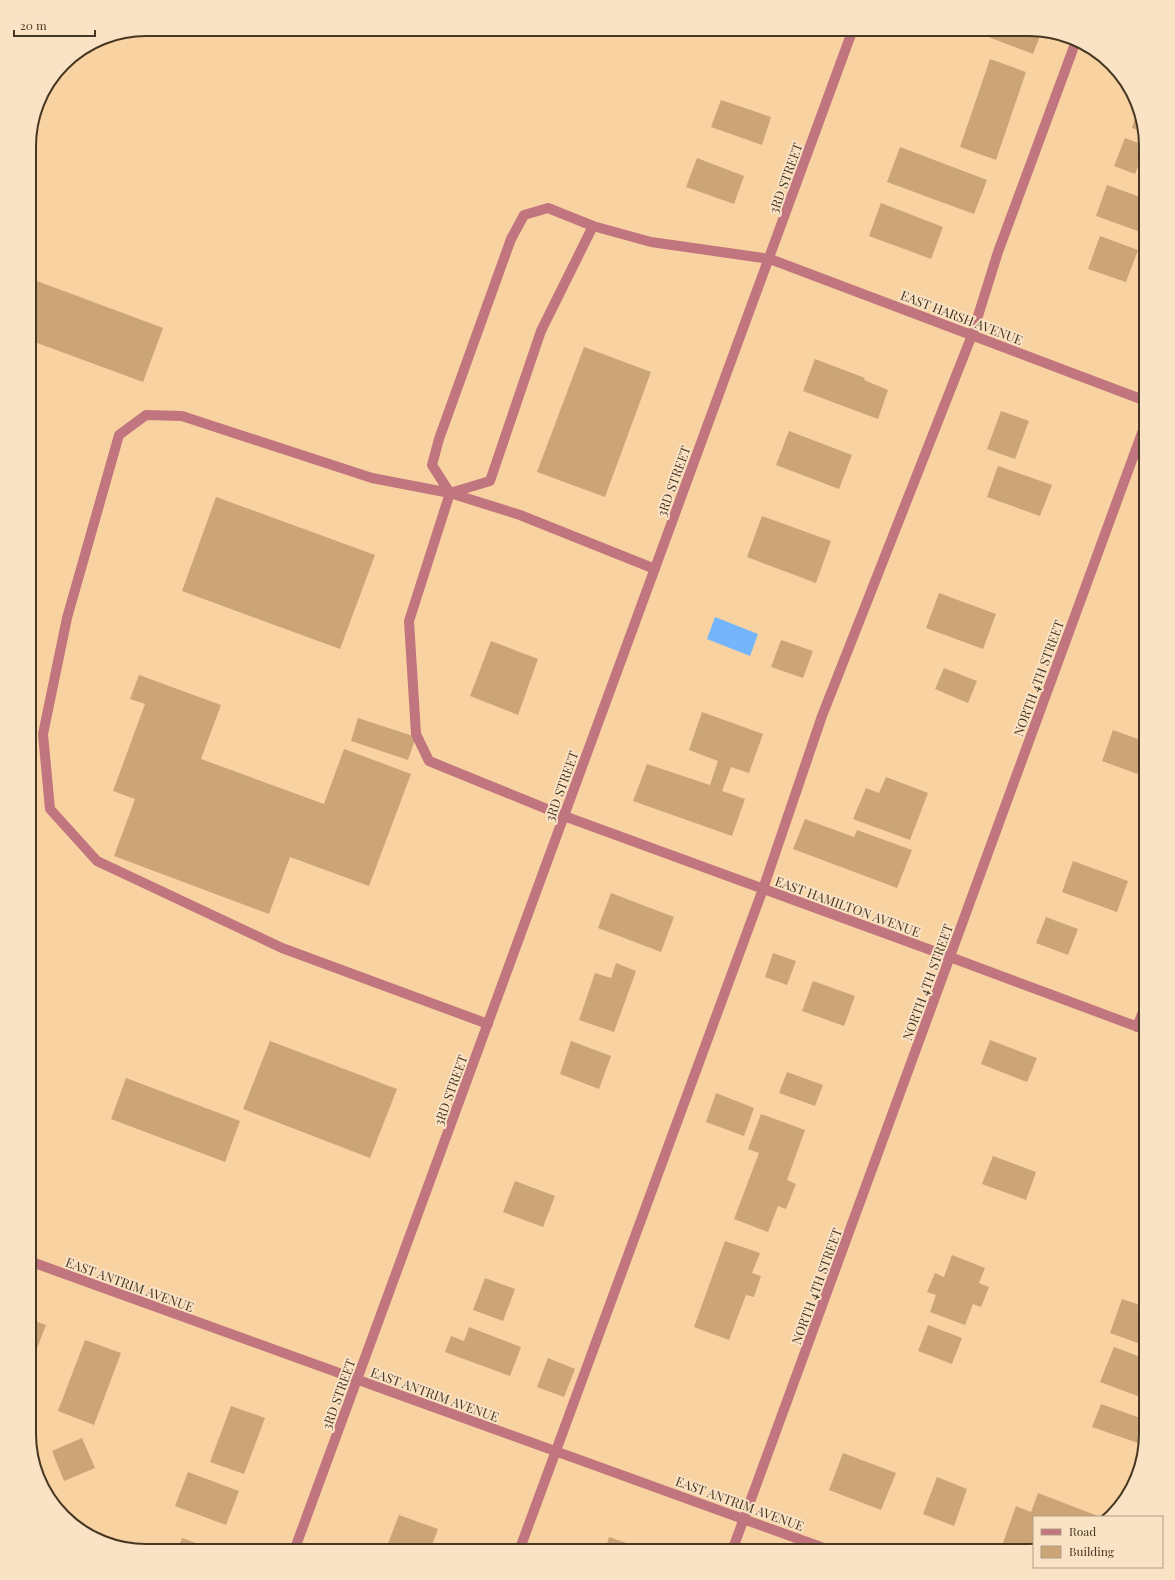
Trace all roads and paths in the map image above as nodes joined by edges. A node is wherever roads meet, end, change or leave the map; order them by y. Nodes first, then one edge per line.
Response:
1 (850, 36) edge
2 (1074, 46) edge
3 (594, 226) junction
4 (770, 259) junction
5 (972, 335) junction
6 (1139, 397) edge
7 (1139, 441) edge
8 (450, 493) junction
9 (655, 568) junction
10 (564, 816) junction
11 (763, 889) junction
12 (950, 957) junction
13 (488, 1024) junction
14 (1139, 1028) edge
15 (36, 1264) edge
16 (357, 1381) junction
17 (555, 1451) junction
18 (745, 1518) junction
19 (297, 1544) edge
20 (522, 1544) edge
21 (735, 1544) edge
22 (814, 1544) edge

1 - 4 street, 3RD STREET
2 - 5 street
3 - 4 street, EAST HARSH AVENUE
3 - 8 street
3 - 8 street, EAST HARSH AVENUE
4 - 5 street, EAST HARSH AVENUE
4 - 9 street, 3RD STREET
5 - 6 street, EAST HARSH AVENUE
5 - 11 street
7 - 12 street, NORTH 4TH STREET
8 - 9 street
8 - 10 street, EAST HAMILTON AVENUE
8 - 13 street
9 - 10 street, 3RD STREET
10 - 11 street, EAST HAMILTON AVENUE
10 - 13 street, 3RD STREET
11 - 12 street, EAST HAMILTON AVENUE
11 - 17 street
12 - 14 street, EAST HAMILTON AVENUE
12 - 18 street, NORTH 4TH STREET
13 - 16 street, 3RD STREET
15 - 16 street, EAST ANTRIM AVENUE
16 - 17 street, EAST ANTRIM AVENUE
16 - 19 street, 3RD STREET
17 - 18 street, EAST ANTRIM AVENUE
17 - 20 street
18 - 21 street, NORTH 4TH STREET
18 - 22 street, EAST ANTRIM AVENUE

